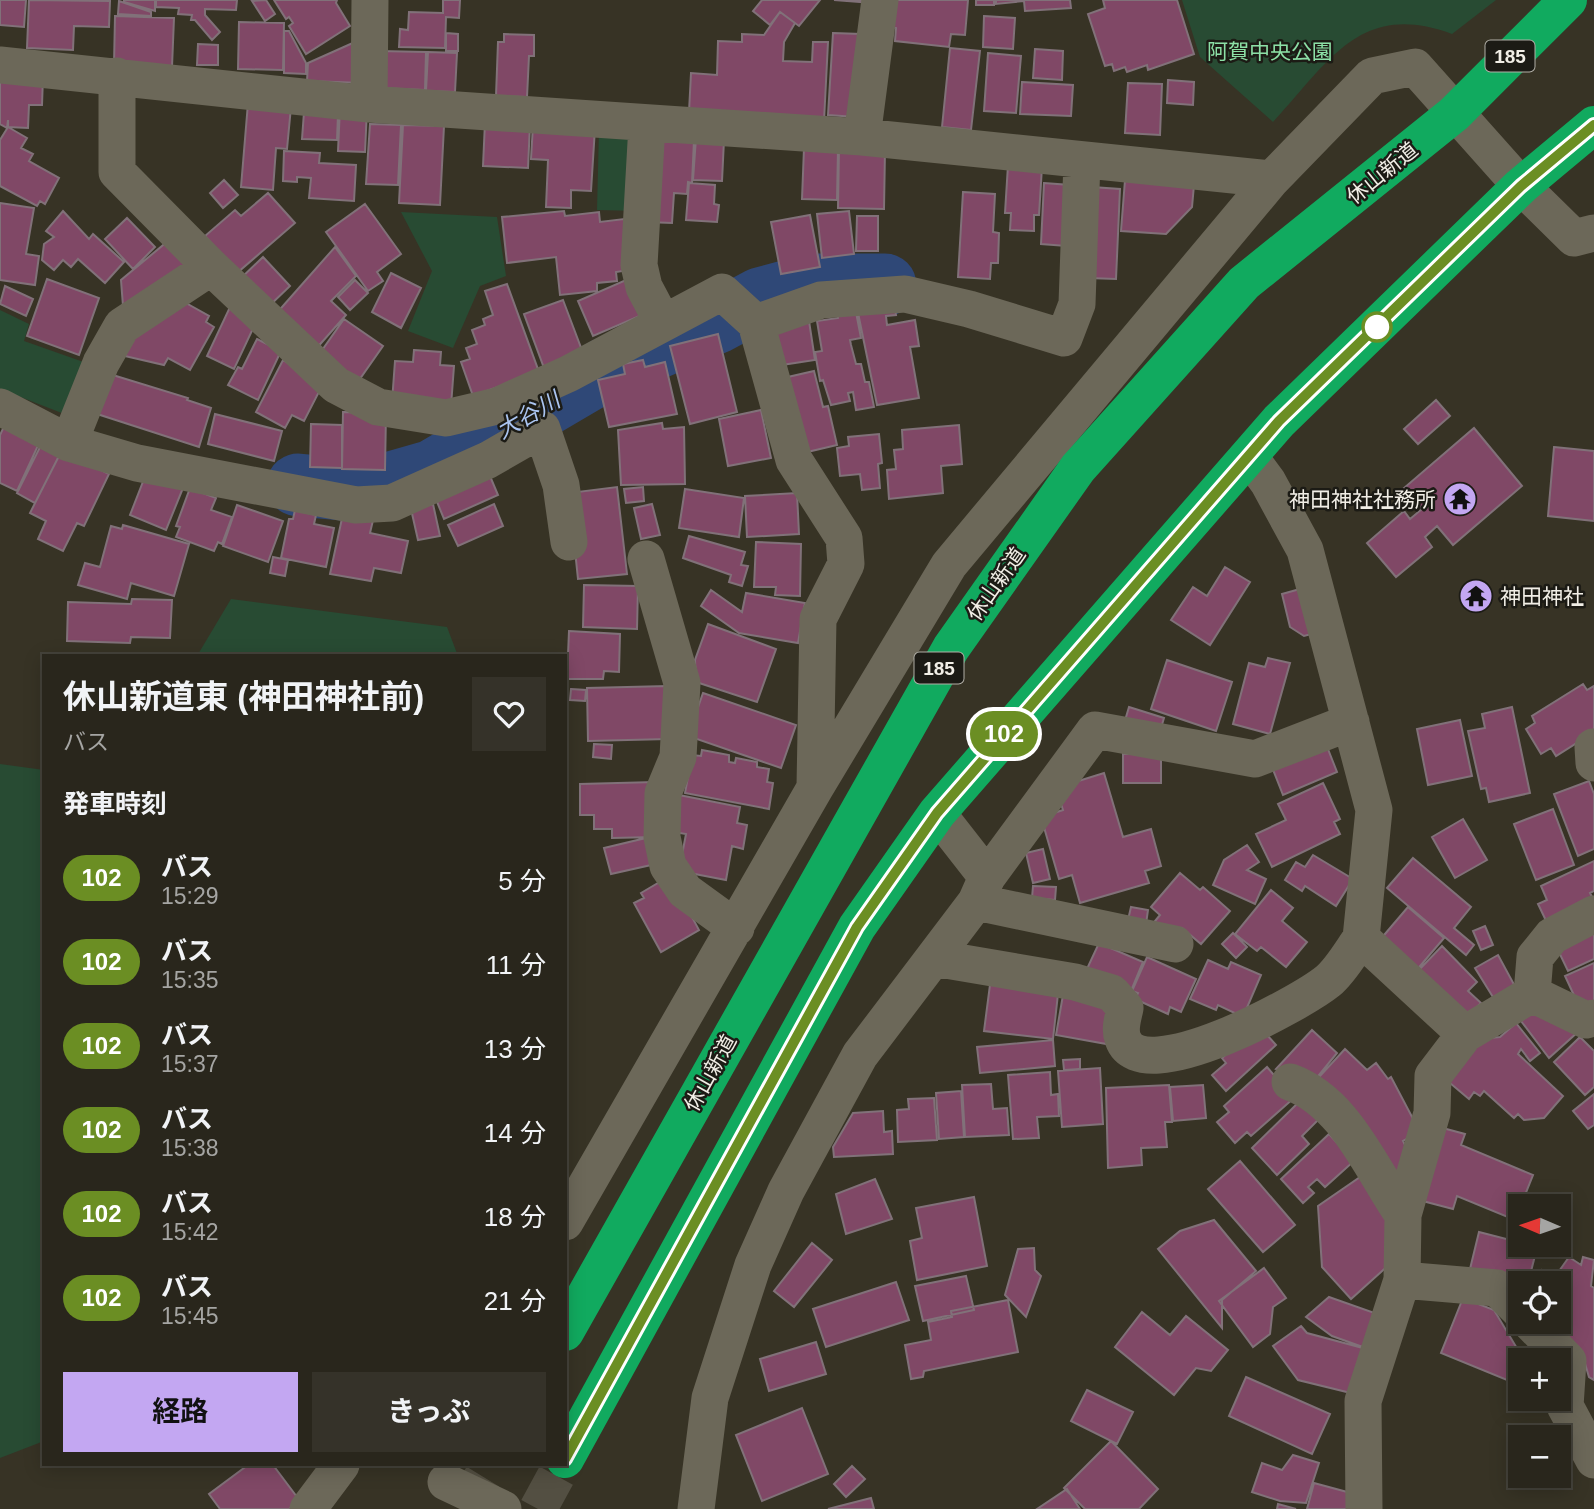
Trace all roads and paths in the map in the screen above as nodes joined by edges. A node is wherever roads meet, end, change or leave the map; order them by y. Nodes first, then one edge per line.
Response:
1 (370, 0) edge
2 (880, 0) edge
3 (1568, 0) edge
4 (0, 65) edge
5 (117, 76) junction
6 (369, 104) junction
7 (1454, 114) junction
8 (647, 125) junction
9 (1594, 125) edge
10 (862, 137) junction
11 (1082, 161) junction
12 (1272, 179) junction
13 (1521, 186) junction
14 (1594, 233) edge
15 (211, 267) junction
16 (662, 321) junction
17 (756, 323) junction
18 (0, 407) edge
19 (74, 430) junction
20 (1248, 456) junction
21 (569, 542) dead end
22 (646, 559) dead end
23 (1351, 722) junction
24 (816, 788) junction
25 (937, 813) junction
26 (982, 889) junction
27 (1594, 914) edge
28 (736, 928) junction
29 (1361, 938) junction
30 (1175, 944) dead end
31 (934, 958) junction
32 (1532, 994) junction
33 (1594, 1018) edge
34 (1465, 1034) junction
35 (1290, 1082) dead end
36 (1403, 1214) junction
37 (567, 1219) edge
38 (1402, 1280) junction
39 (1508, 1299) edge
40 (567, 1328) edge
41 (1542, 1334) edge
42 (567, 1455) edge
43 (1594, 1460) edge
44 (340, 1466) edge
45 (441, 1485) edge
46 (308, 1509) edge
47 (503, 1509) edge
48 (696, 1509) edge
49 (1364, 1509) edge

1 - 6 street
2 - 10 street
3 - 7 highway, 休山新道 / 185
4 - 5 street
5 - 6 street
5 - 15 street
6 - 8 street
7 - 12 street
7 - 13 street
7 - 40 highway, 休山新道 / 185
8 - 10 street
8 - 16 street
9 - 13 highway
10 - 11 street
11 - 12 street
11 - 17 street
12 - 24 street
13 - 14 street
13 - 20 highway
15 - 16 street
15 - 19 street
16 - 17 street
17 - 24 street
18 - 19 street
19 - 21 street
20 - 23 street
20 - 25 highway
22 - 28 street
23 - 26 street
23 - 29 street
24 - 28 street
25 - 26 street
25 - 42 highway
26 - 30 street
26 - 31 street
27 - 32 street
28 - 37 street
29 - 31 street
29 - 34 street
31 - 48 street
32 - 33 street
32 - 34 street
34 - 36 street
35 - 36 street
36 - 38 street
38 - 39 street
38 - 49 street
41 - 43 street
44 - 46 street
45 - 47 street

